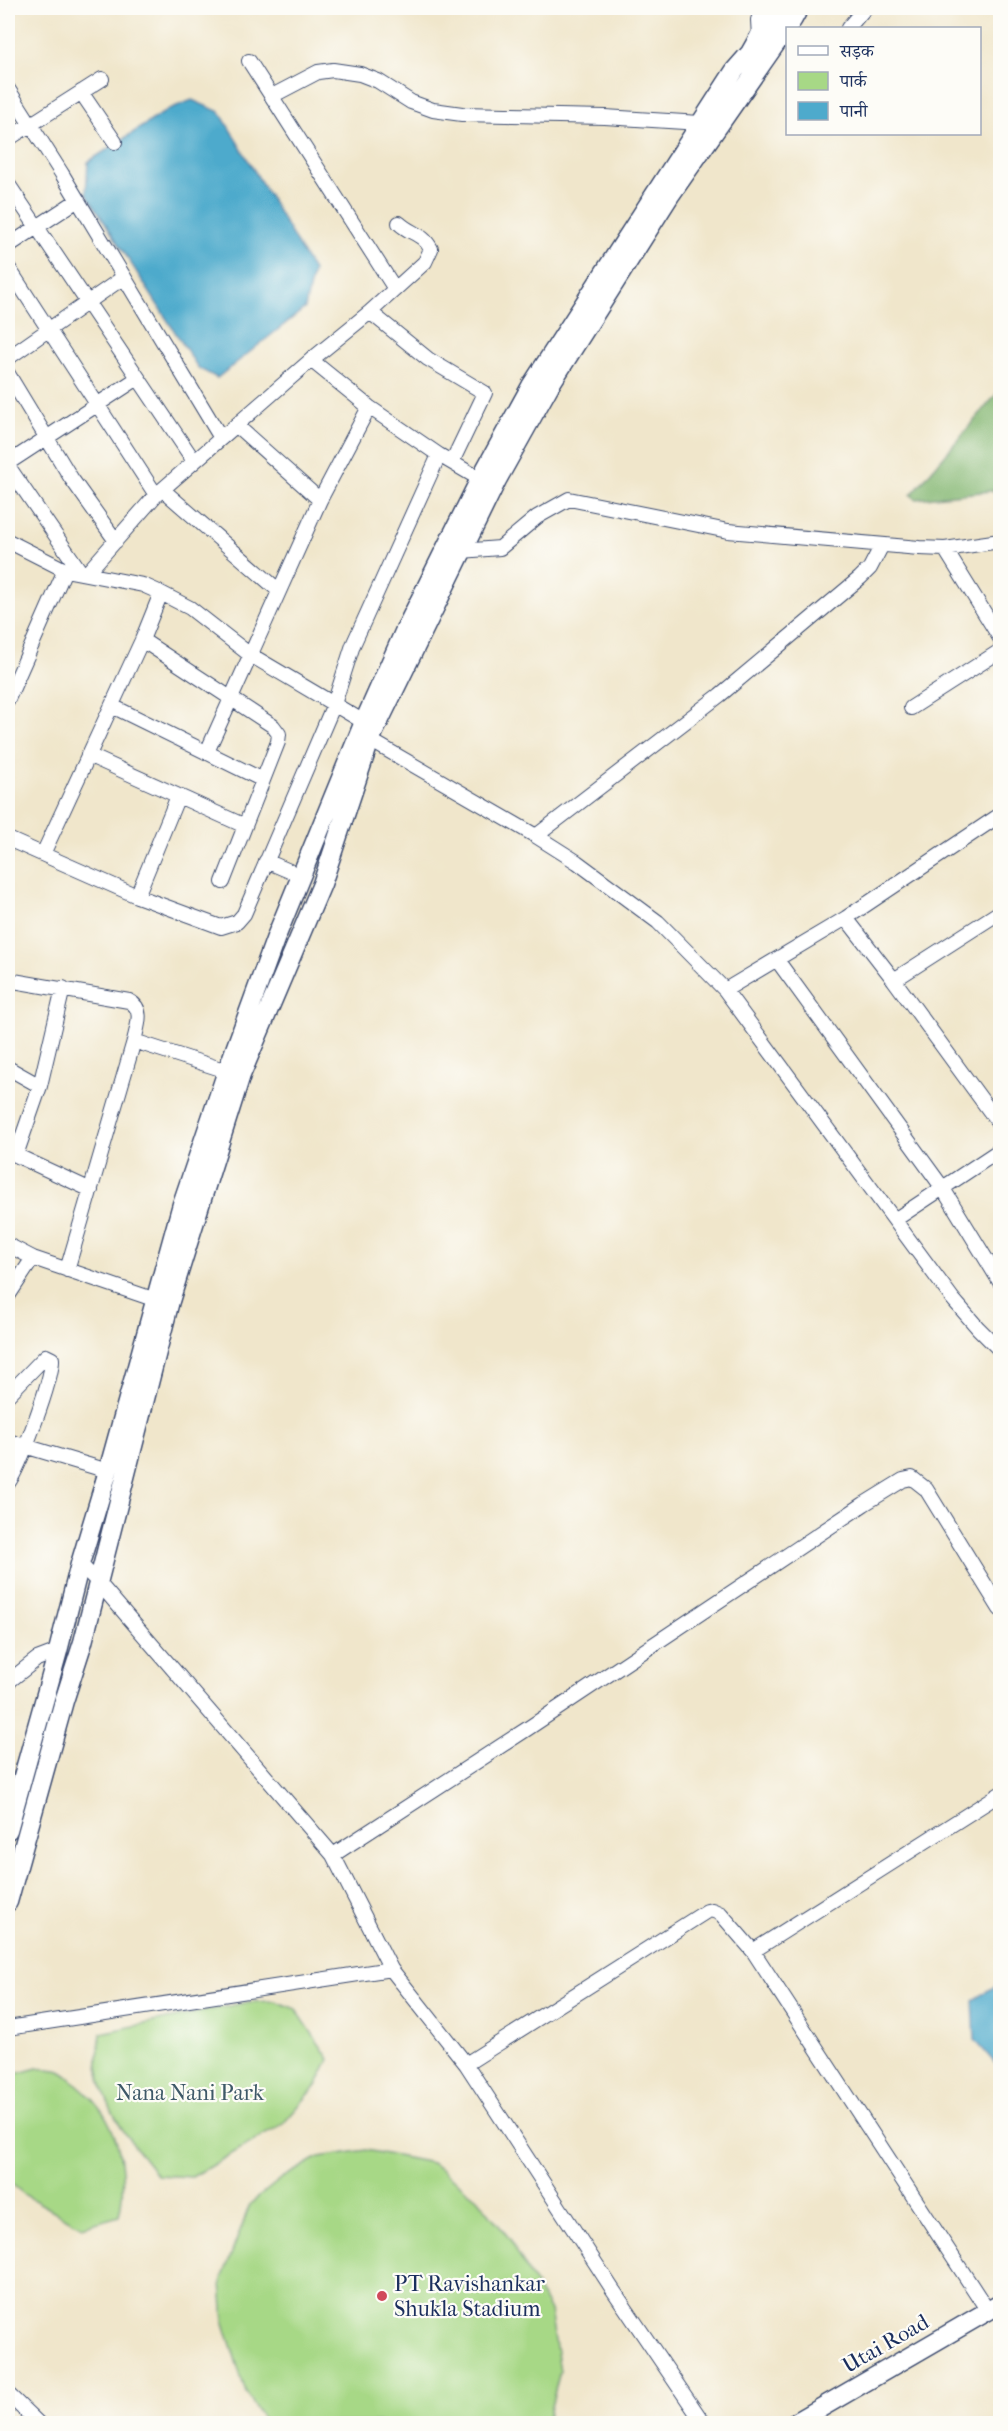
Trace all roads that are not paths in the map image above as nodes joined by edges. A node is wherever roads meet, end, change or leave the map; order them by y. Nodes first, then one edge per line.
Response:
1 (763, 8) edge
2 (810, 8) edge
3 (865, 8) edge
4 (792, 11) edge
5 (849, 27) edge
6 (759, 37) junction
7 (249, 62) dead end
8 (102, 80) dead end
9 (8, 89) edge
10 (81, 92) junction
11 (272, 96) junction
12 (700, 123) junction
13 (31, 124) junction
14 (8, 139) edge
15 (115, 142) dead end
16 (8, 184) edge
17 (78, 200) junction
18 (399, 223) dead end
19 (36, 227) junction
20 (8, 246) edge
21 (8, 267) edge
22 (124, 277) junction
23 (395, 289) junction
24 (87, 302) junction
25 (370, 312) junction
26 (47, 328) junction
27 (8, 357) edge
28 (311, 360) junction
29 (8, 374) edge
30 (138, 378) junction
31 (97, 405) junction
32 (369, 406) junction
33 (237, 426) junction
34 (46, 437) junction
35 (221, 438) junction
36 (439, 455) junction
37 (194, 461) junction
38 (452, 462) junction
39 (8, 465) edge
40 (480, 479) junction
41 (159, 493) junction
42 (320, 500) junction
43 (8, 541) edge
44 (116, 541) junction
45 (1000, 541) edge
46 (882, 545) junction
47 (945, 549) junction
48 (461, 551) junction
49 (77, 571) junction
50 (278, 590) junction
51 (161, 593) junction
52 (1000, 638) edge
53 (142, 640) junction
54 (1000, 651) edge
55 (249, 654) junction
56 (8, 699) edge
57 (230, 699) junction
58 (334, 704) junction
59 (112, 706) junction
60 (911, 708) dead end
61 (364, 722) junction
62 (370, 740) junction
63 (207, 752) junction
64 (88, 755) junction
65 (263, 780) junction
66 (178, 796) junction
67 (1000, 815) edge
68 (245, 826) junction
69 (537, 836) junction
70 (8, 839) edge
71 (43, 854) junction
72 (282, 868) junction
73 (223, 882) dead end
74 (137, 896) junction
75 (1000, 912) edge
76 (846, 918) junction
77 (777, 960) junction
78 (8, 980) edge
79 (894, 980) junction
80 (63, 988) junction
81 (725, 990) junction
82 (134, 1041) junction
83 (8, 1068) edge
84 (227, 1071) junction
85 (40, 1086) junction
86 (1000, 1125) edge
87 (1000, 1150) edge
88 (12, 1153) edge
89 (942, 1187) junction
90 (91, 1190) junction
91 (896, 1219) junction
92 (8, 1245) edge
93 (33, 1258) junction
94 (67, 1270) junction
95 (1000, 1282) edge
96 (8, 1296) edge
97 (156, 1300) junction
98 (1000, 1350) edge
99 (8, 1395) edge
100 (8, 1440) edge
101 (26, 1447) junction
102 (108, 1470) junction
103 (8, 1483) edge
104 (80, 1564) junction
105 (98, 1582) junction
106 (1000, 1609) edge
107 (58, 1651) junction
108 (8, 1682) edge
109 (1000, 1794) edge
110 (8, 1825) edge
111 (333, 1855) junction
112 (8, 1902) edge
113 (753, 1951) junction
114 (391, 1969) junction
115 (8, 2028) edge
116 (466, 2064) junction
117 (994, 2307) edge
118 (8, 2394) edge
119 (39, 2424) edge
120 (704, 2424) edge
121 (793, 2424) edge

1 - 6 street
2 - 4 street
3 - 5 street
4 - 6 main road
4 - 48 main road
6 - 12 main road
7 - 11 street
8 - 10 street
9 - 13 street
10 - 13 street
10 - 15 street
11 - 12 street
11 - 23 street
12 - 40 main road
13 - 14 street
13 - 17 street
16 - 19 street
17 - 19 street
17 - 22 street
18 - 23 street
19 - 20 street
19 - 24 street
21 - 26 street
22 - 24 street
22 - 35 street
23 - 25 street
24 - 26 street
24 - 30 street
25 - 28 street
25 - 38 street
26 - 27 street
26 - 31 street
28 - 32 street
28 - 33 street
29 - 34 street
30 - 31 street
30 - 37 street
31 - 34 street
31 - 41 street
32 - 36 street
32 - 42 street
33 - 35 street
33 - 42 street
34 - 39 street
34 - 44 street
35 - 37 street
36 - 38 street
36 - 58 street
37 - 41 street
38 - 40 street
39 - 49 street
40 - 61 main road
41 - 44 street
41 - 50 street
42 - 50 street
43 - 49 street
44 - 49 street
45 - 47 street
46 - 47 street
46 - 48 street
46 - 69 street
47 - 52 street
48 - 62 main road
49 - 51 street
49 - 56 street
50 - 55 street
51 - 53 street
51 - 55 street
53 - 57 street
53 - 59 street
54 - 60 street
55 - 57 street
55 - 58 street
57 - 63 street
57 - 65 street
58 - 61 street
58 - 72 street
59 - 63 street
59 - 64 street
61 - 62 street
61 - 72 main road
62 - 69 street
62 - 105 main road
63 - 65 street
64 - 66 street
64 - 71 street
65 - 68 street
66 - 68 street
66 - 74 street
67 - 76 street
68 - 73 street
69 - 81 street
70 - 71 street
71 - 74 street
72 - 74 street
72 - 84 main road
75 - 79 street
76 - 77 street
76 - 79 street
77 - 81 street
77 - 89 street
78 - 80 street
79 - 86 street
80 - 82 street
80 - 85 street
81 - 91 street
82 - 84 street
82 - 90 street
83 - 85 street
84 - 97 main road
85 - 88 street
87 - 89 street
88 - 90 street
89 - 91 street
89 - 95 street
90 - 94 street
91 - 98 street
92 - 93 street
93 - 94 street
93 - 96 street
94 - 97 street
97 - 102 main road
99 - 101 street
100 - 101 street
101 - 102 street
101 - 103 street
102 - 104 main road
104 - 105 street
104 - 107 main road
105 - 111 street
105 - 112 main road
106 - 111 street
107 - 108 street
107 - 110 main road
109 - 113 street
111 - 114 street
113 - 116 street
113 - 117 street
114 - 115 street
114 - 116 street
116 - 120 street
117 - 121 main road, Utai Road
118 - 119 street

